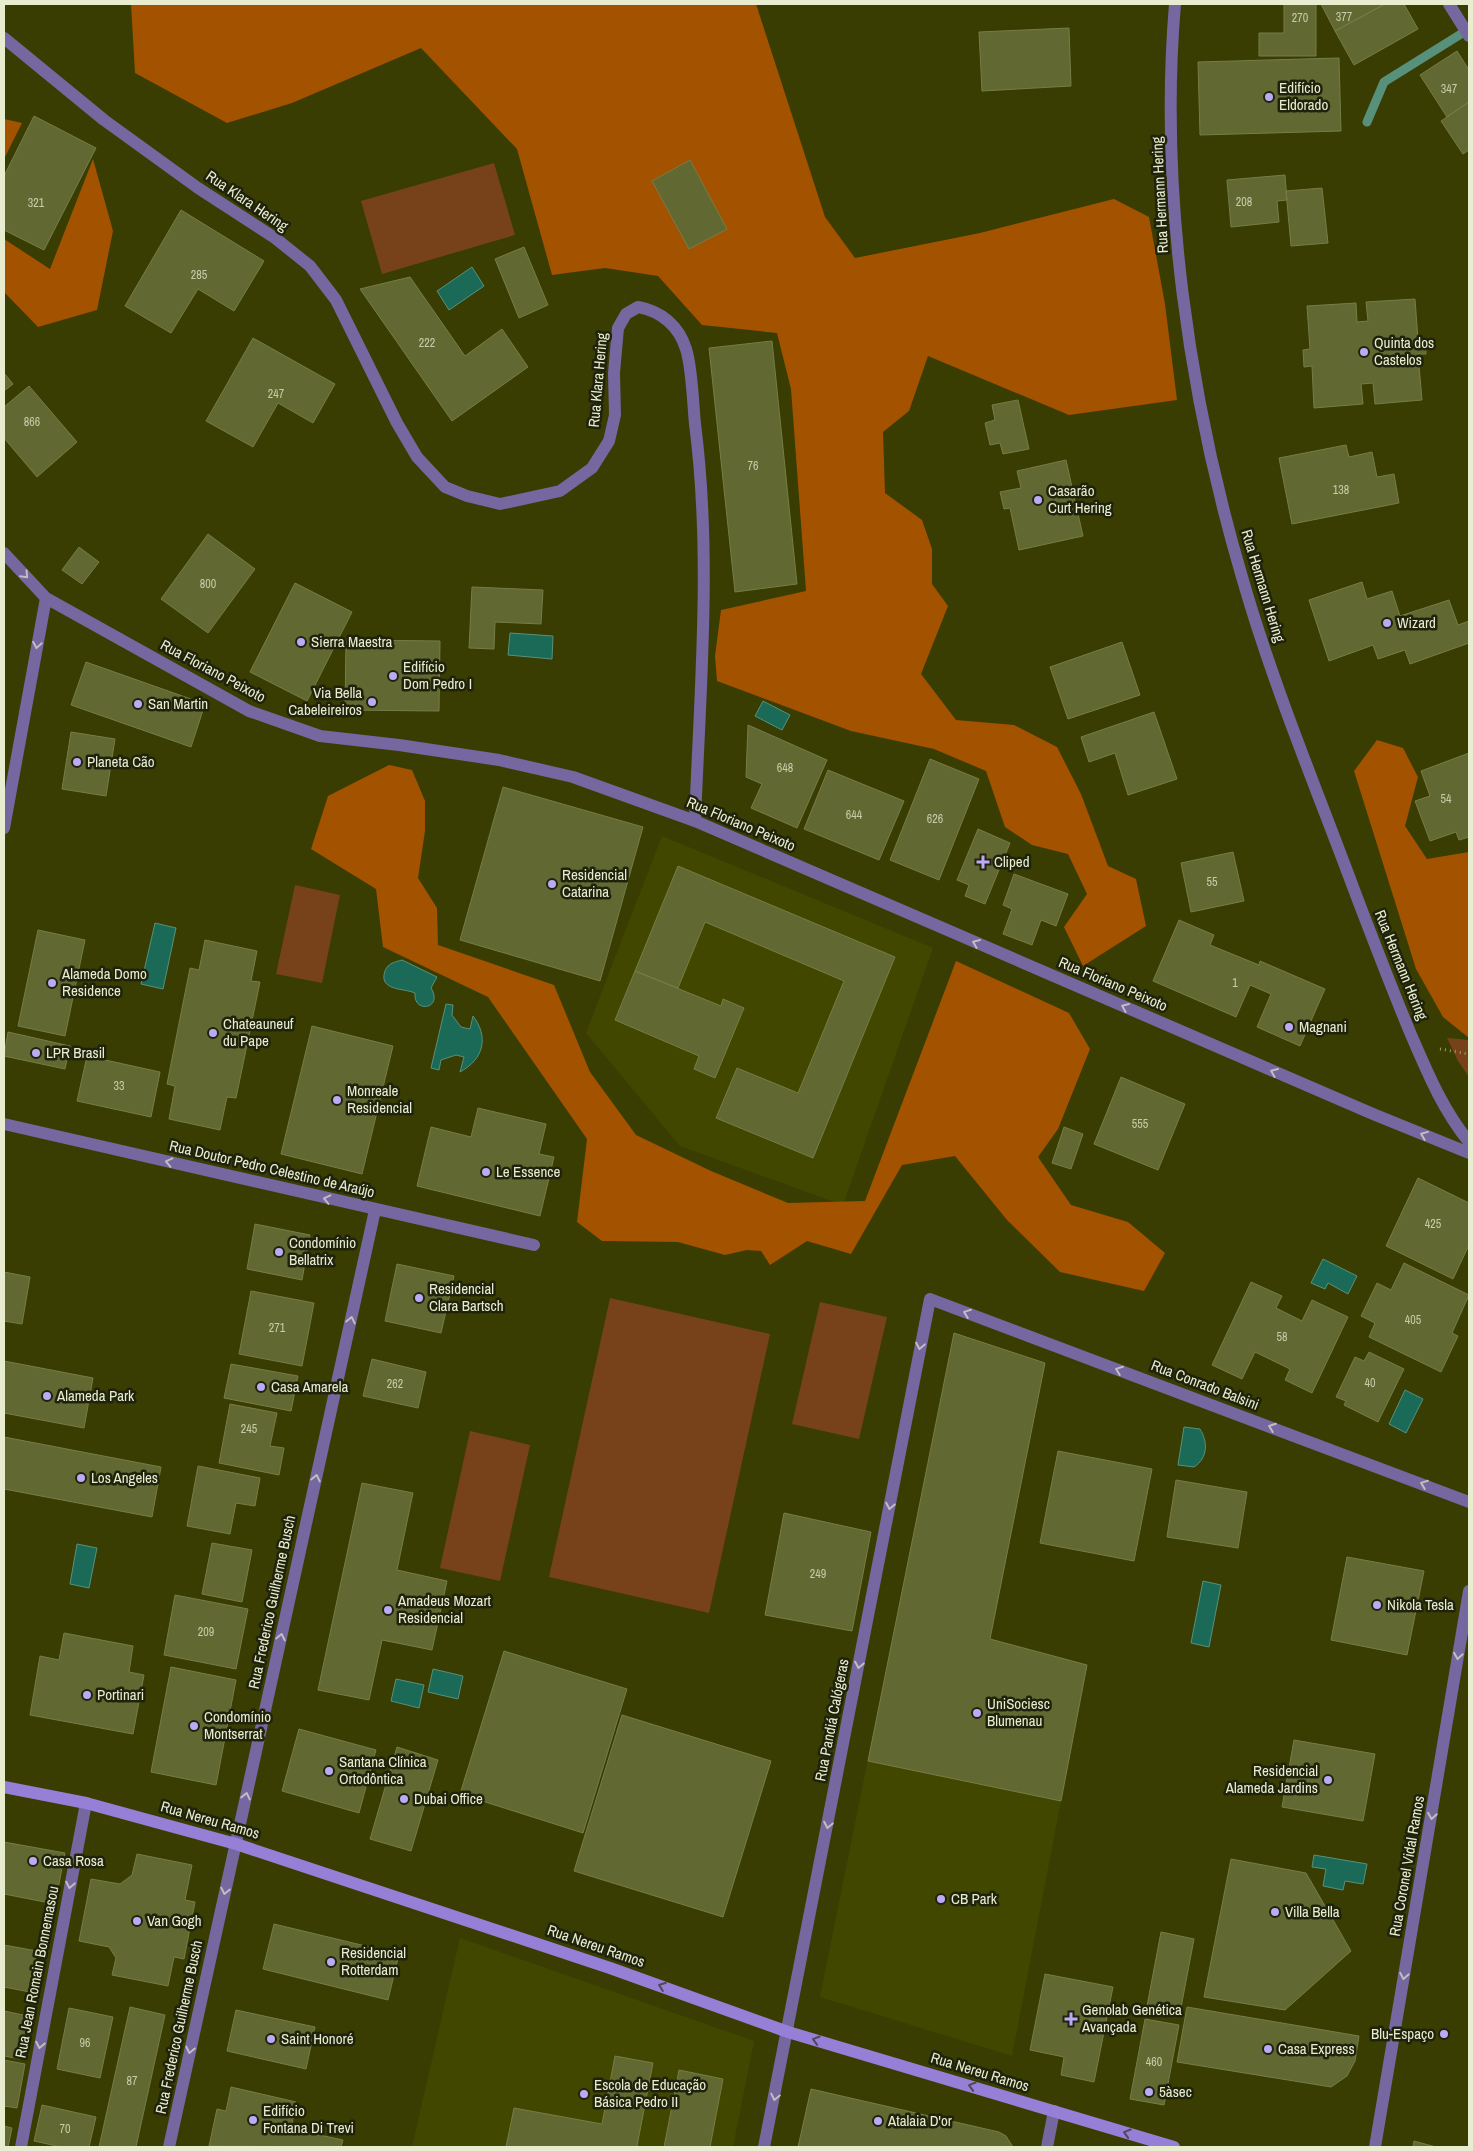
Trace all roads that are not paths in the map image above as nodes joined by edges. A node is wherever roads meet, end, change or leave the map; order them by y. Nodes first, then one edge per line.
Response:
1 (1175, 4) edge
2 (1448, 4) edge
3 (1466, 31) edge
4 (4, 38) edge
5 (4, 553) edge
6 (46, 598) junction
7 (695, 821) junction
8 (4, 828) edge
9 (4, 1124) edge
10 (1469, 1142) edge
11 (1469, 1153) edge
12 (375, 1210) junction
13 (534, 1245) dead end
14 (930, 1298) joint
15 (1469, 1502) edge
16 (1469, 1591) edge
17 (4, 1787) edge
18 (86, 1803) junction
19 (236, 1844) junction
20 (788, 2032) junction
21 (1054, 2111) junction
22 (21, 2147) edge
23 (169, 2147) edge
24 (764, 2147) edge
25 (1046, 2147) edge
26 (1174, 2147) edge
27 (1375, 2147) edge

1 - 10 street, Rua Hermann Hering
2 - 3 street
4 - 7 street, Rua Klara Hering
5 -> 6 street, Rua Floriano Peixoto
6 - 7 street, Rua Floriano Peixoto
6 -> 8 street
11 -> 7 street, Rua Floriano Peixoto
12 -> 9 street, Rua Doutor Pedro Celestino de Araújo
12 - 13 street, Rua Doutor Pedro Celestino de Araújo
19 -> 12 street, Rua Frederico Guilherme Busch
15 -> 14 street, Rua Conrado Balsini
14 -> 20 street, Rua Pandiá Calógeras
16 -> 27 street, Rua Coronel Vidal Ramos
17 - 18 main road, Rua Nereu Ramos
18 - 19 main road, Rua Nereu Ramos
18 -> 22 street, Rua Jean Romain Bonnemasou
20 -> 19 main road, Rua Nereu Ramos
19 -> 23 street, Rua Frederico Guilherme Busch
21 -> 20 main road, Rua Nereu Ramos
20 -> 24 street, Rua Pandiá Calógeras
21 - 25 street
26 -> 21 main road, Rua Nereu Ramos

